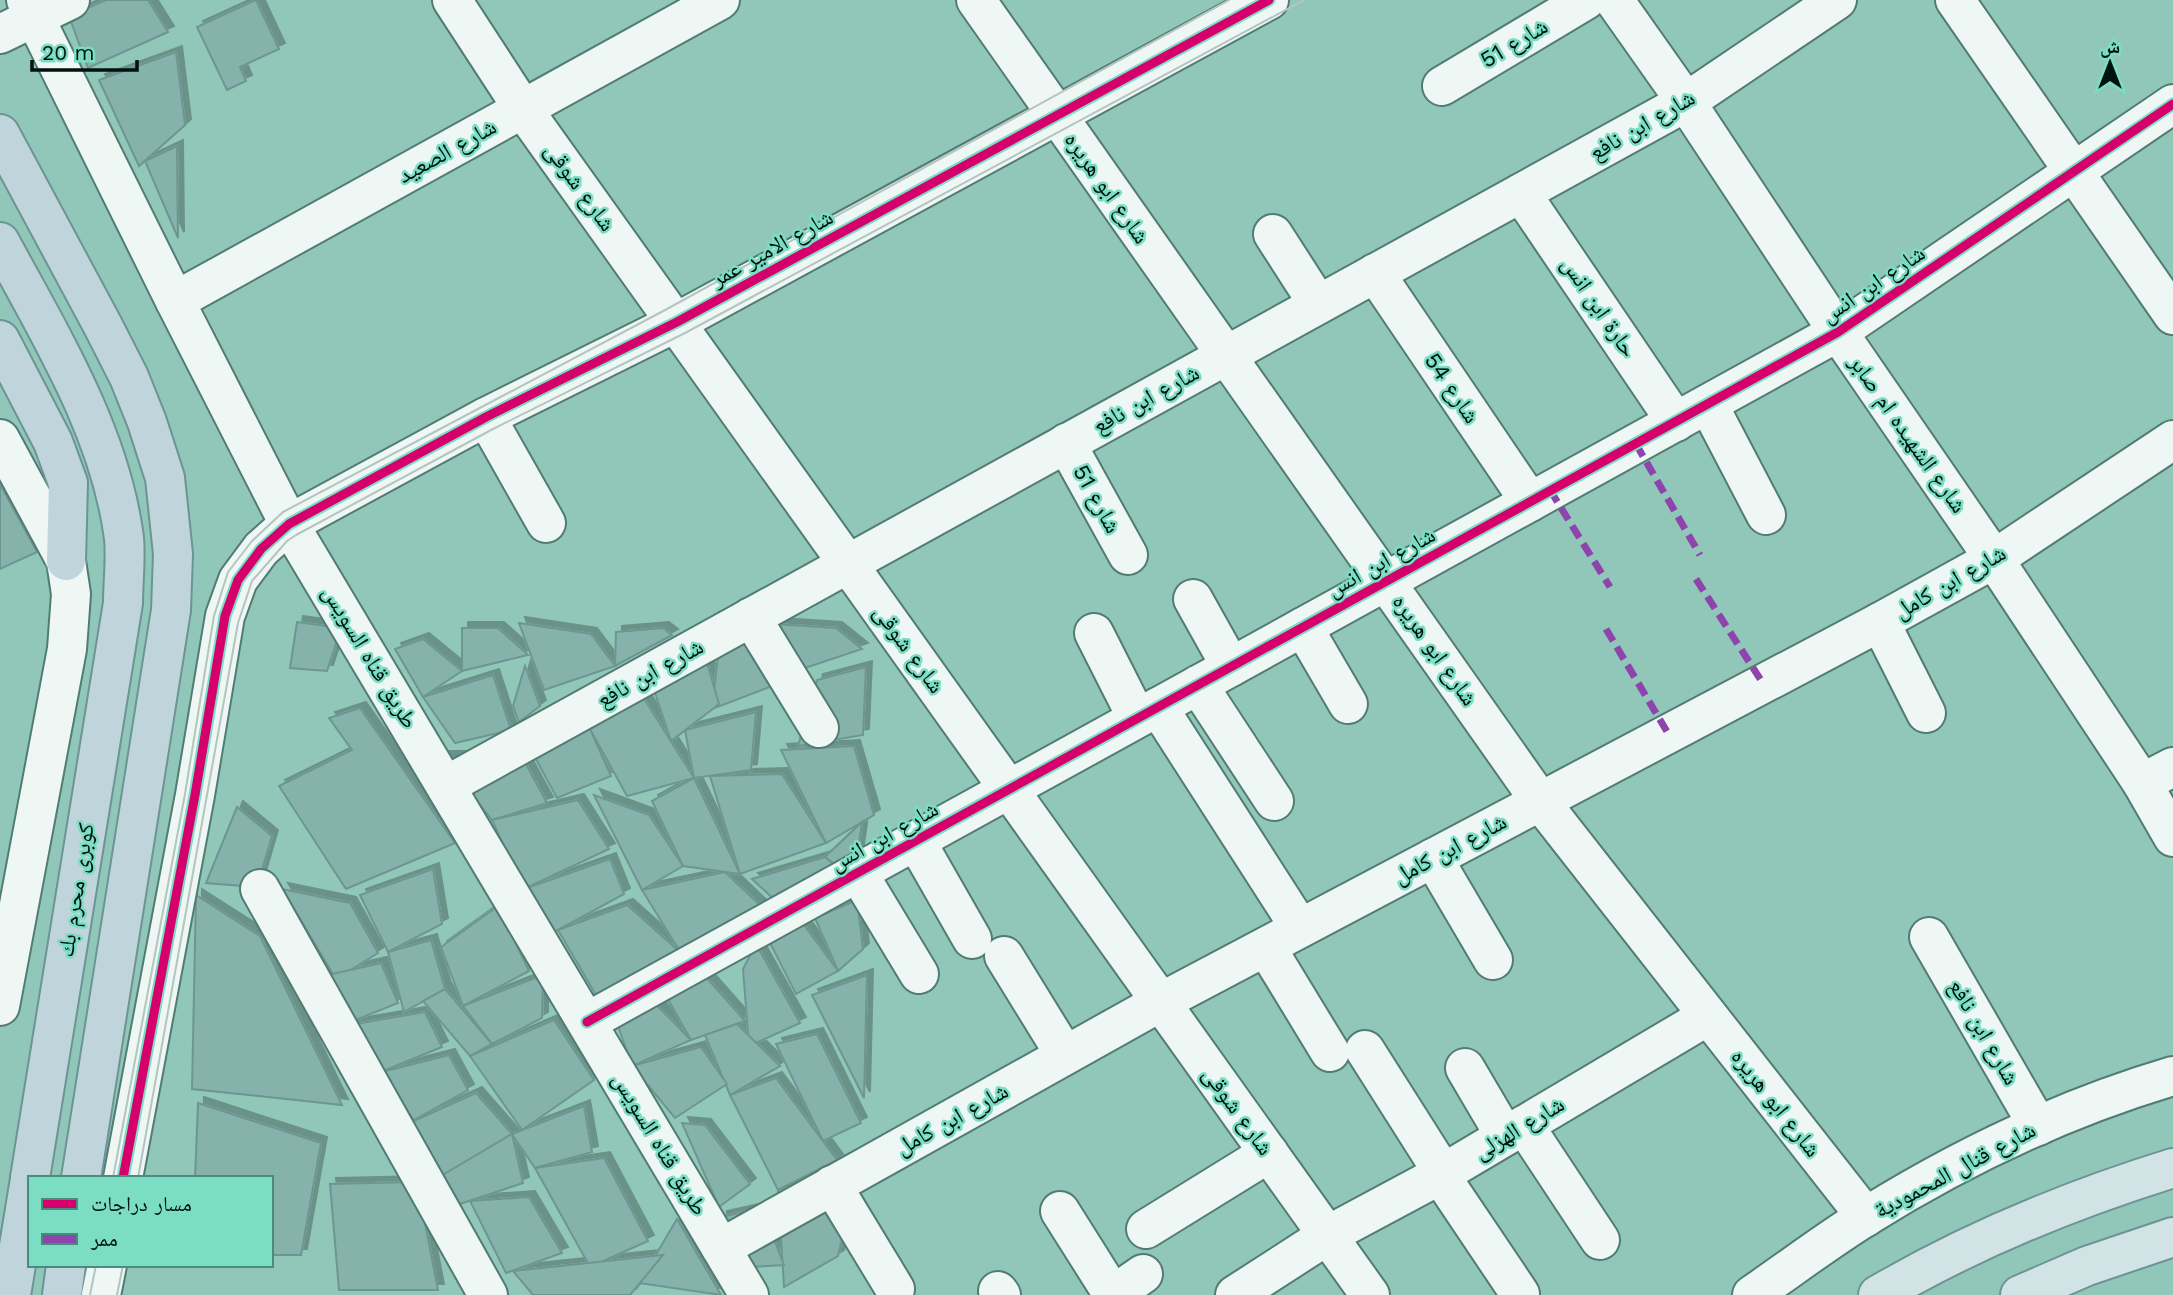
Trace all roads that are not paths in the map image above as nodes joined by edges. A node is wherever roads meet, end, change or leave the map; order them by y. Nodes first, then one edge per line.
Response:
1 (70, 0) edge
2 (452, 0) edge
3 (720, 0) edge
4 (976, 0) edge
5 (1269, 0) edge
6 (1586, 0) edge
7 (1614, 0) edge
8 (1837, 0) edge
9 (1955, 0) edge
10 (30, 8) edge
11 (0, 34) edge
12 (1442, 86) dead end
13 (1686, 102) junction
14 (2173, 104) edge
15 (523, 109) junction
16 (1056, 116) junction
17 (0, 134) edge
18 (2074, 170) junction
19 (1521, 193) junction
20 (1273, 234) dead end
21 (0, 242) edge
22 (1375, 273) junction
23 (174, 301) junction
24 (1318, 304) junction
25 (2173, 315) edge
26 (677, 322) junction
27 (1838, 332) junction
28 (0, 340) edge
29 (1226, 355) junction
30 (1692, 413) junction
31 (486, 417) junction
32 (0, 439) edge
33 (2173, 440) edge
34 (1066, 443) junction
35 (1530, 502) junction
36 (1766, 515) dead end
37 (546, 523) dead end
38 (289, 524) junction
39 (1128, 555) dead end
40 (1994, 559) junction
41 (66, 561) junction
42 (848, 565) junction
43 (1386, 581) junction
44 (1193, 600) dead end
45 (751, 617) junction
46 (1880, 622) junction
47 (1303, 627) junction
48 (1094, 633) dead end
49 (1231, 667) junction
50 (1198, 685) junction
51 (1348, 704) dead end
52 (1148, 712) junction
53 (1926, 713) dead end
54 (819, 728) dead end
55 (2158, 775) edge
56 (447, 785) junction
57 (1010, 788) junction
58 (1274, 801) dead end
59 (1540, 801) junction
60 (2173, 837) edge
61 (915, 841) junction
62 (1433, 858) junction
63 (858, 873) junction
64 (260, 889) dead end
65 (1300, 928) junction
66 (1930, 937) dead end
67 (1266, 947) junction
68 (1493, 960) dead end
69 (919, 974) dead end
70 (1160, 1003) junction
71 (0, 1006) edge
72 (1708, 1016) junction
73 (587, 1022) junction
74 (1065, 1055) junction
75 (1465, 1068) dead end
76 (2173, 1076) edge
77 (2038, 1126) junction
78 (1515, 1130) junction
79 (1269, 1153) junction
80 (2173, 1168) edge
81 (1442, 1174) junction
82 (30, 1176) edge
83 (80, 1176) edge
84 (123, 1176) edge
85 (832, 1185) junction
86 (28, 1190) edge
87 (1060, 1211) dead end
88 (1866, 1217) junction
89 (1146, 1229) dead end
90 (1328, 1235) junction
91 (2173, 1237) edge
92 (1600, 1240) dead end
93 (721, 1248) junction
94 (66, 1267) edge
95 (107, 1267) edge
96 (1123, 1288) edge
97 (895, 1289) dead end
98 (1520, 1294) edge
99 (11, 1295) edge
100 (62, 1295) edge
101 (101, 1295) edge
102 (488, 1295) edge
103 (749, 1295) edge
104 (1235, 1295) edge
105 (1370, 1295) edge
106 (1752, 1295) edge
107 (1878, 1295) edge
108 (2020, 1295) edge

1 - 10 street
2 - 15 street, شارع شوقى
3 - 15 street, شارع الصعيد
4 - 16 street, شارع ابو هريره
5 - 16 street, شارع الامير عمر
6 - 12 street, شارع 51
7 - 13 street, شارع الشهيده ام صابر
8 - 13 street, شارع ابن نافع
9 - 18 street
10 - 11 street
10 - 23 street, طريق قناه السويس
13 - 19 street, شارع ابن نافع
13 - 27 street, شارع الشهيده ام صابر
14 - 18 street, شارع ابن انس
15 - 23 street, شارع الصعيد
15 - 26 street, شارع شوقى
16 - 26 street, شارع الامير عمر
16 - 29 street, شارع ابو هريره
17 - 83 highway
18 - 25 street
18 - 27 street, شارع ابن انس
19 - 22 street, شارع ابن نافع
19 - 30 street, حارة ابن انس
20 - 24 street
21 - 82 highway, كوبرى محرم بك
22 - 24 street, شارع ابن نافع
22 - 35 street, شارع 54
23 - 38 street, طريق قناه السويس
24 - 29 street, شارع ابن نافع
26 - 31 street, شارع الامير عمر
26 - 42 street, شارع شوقى
27 - 30 street, شارع ابن انس
27 - 40 street, شارع الشهيده ام صابر
28 - 41 highway
29 - 34 street, شارع ابن نافع
29 - 43 street, شارع ابو هريره
30 - 35 street, شارع ابن انس
30 - 36 street, حارة ابن انس
31 - 37 street
31 - 38 street, شارع الامير عمر
32 - 41 street
33 - 40 street, شارع ابن كامل
34 - 39 street, شارع 51
34 - 42 street, شارع ابن نافع
35 - 43 street, شارع ابن انس
38 - 56 street, طريق قناه السويس
38 - 84 street, شارع الامير عمر
40 - 46 street, شارع ابن كامل
40 - 55 street, شارع الشهيده ام صابر
41 - 71 street
42 - 45 street, شارع ابن نافع
42 - 57 street, شارع شوقى
43 - 47 street, شارع ابن انس
43 - 59 street, شارع ابو هريره
44 - 49 street
45 - 54 street
45 - 56 street, شارع ابن نافع
46 - 53 street
46 - 59 street, شارع ابن كامل
47 - 49 street, شارع ابن انس
47 - 51 street
48 - 52 street
49 - 50 street, شارع ابن انس
50 - 52 street, شارع ابن انس
50 - 58 street
52 - 57 street, شارع ابن انس
52 - 65 street
55 - 60 street, شارع الشهيده ام صابر
56 - 73 street, طريق قناه السويس
57 - 61 street, شارع ابن انس
57 - 70 street, شارع شوقى
59 - 62 street, شارع ابن كامل
59 - 72 street, شارع ابو هريره
61 - 63 street, شارع ابن انس
61 - 74 street
62 - 65 street, شارع ابن كامل
62 - 68 street
63 - 69 street
63 - 73 street, شارع ابن انس
64 - 102 street
65 - 67 street, شارع ابن كامل
66 - 77 street, شارع ابن نافع
67 - 70 street, شارع ابن كامل
67 - 81 street
70 - 74 street, شارع ابن كامل
70 - 79 street, شارع شوقى
72 - 78 street, شارع الهزلى
72 - 88 street, شارع ابو هريره
73 - 93 street, طريق قناه السويس
74 - 85 street, شارع ابن كامل
75 - 78 street
76 - 77 street, شارع قنال المحمودية
77 - 88 street, شارع قنال المحمودية
78 - 81 street, شارع الهزلى
78 - 92 street
79 - 89 street
79 - 90 street, شارع شوقى
80 - 107 main road
81 - 90 street, شارع الهزلى
81 - 98 street
85 - 93 street, شارع ابن كامل
85 - 97 street
86 - 99 highway, كوبرى محرم بك
87 - 96 street
88 - 106 street, شارع قنال المحمودية
90 - 104 street, شارع الهزلى
90 - 105 street, شارع شوقى
91 - 108 main road
93 - 103 street, طريق قناه السويس
94 - 100 highway
95 - 101 street

